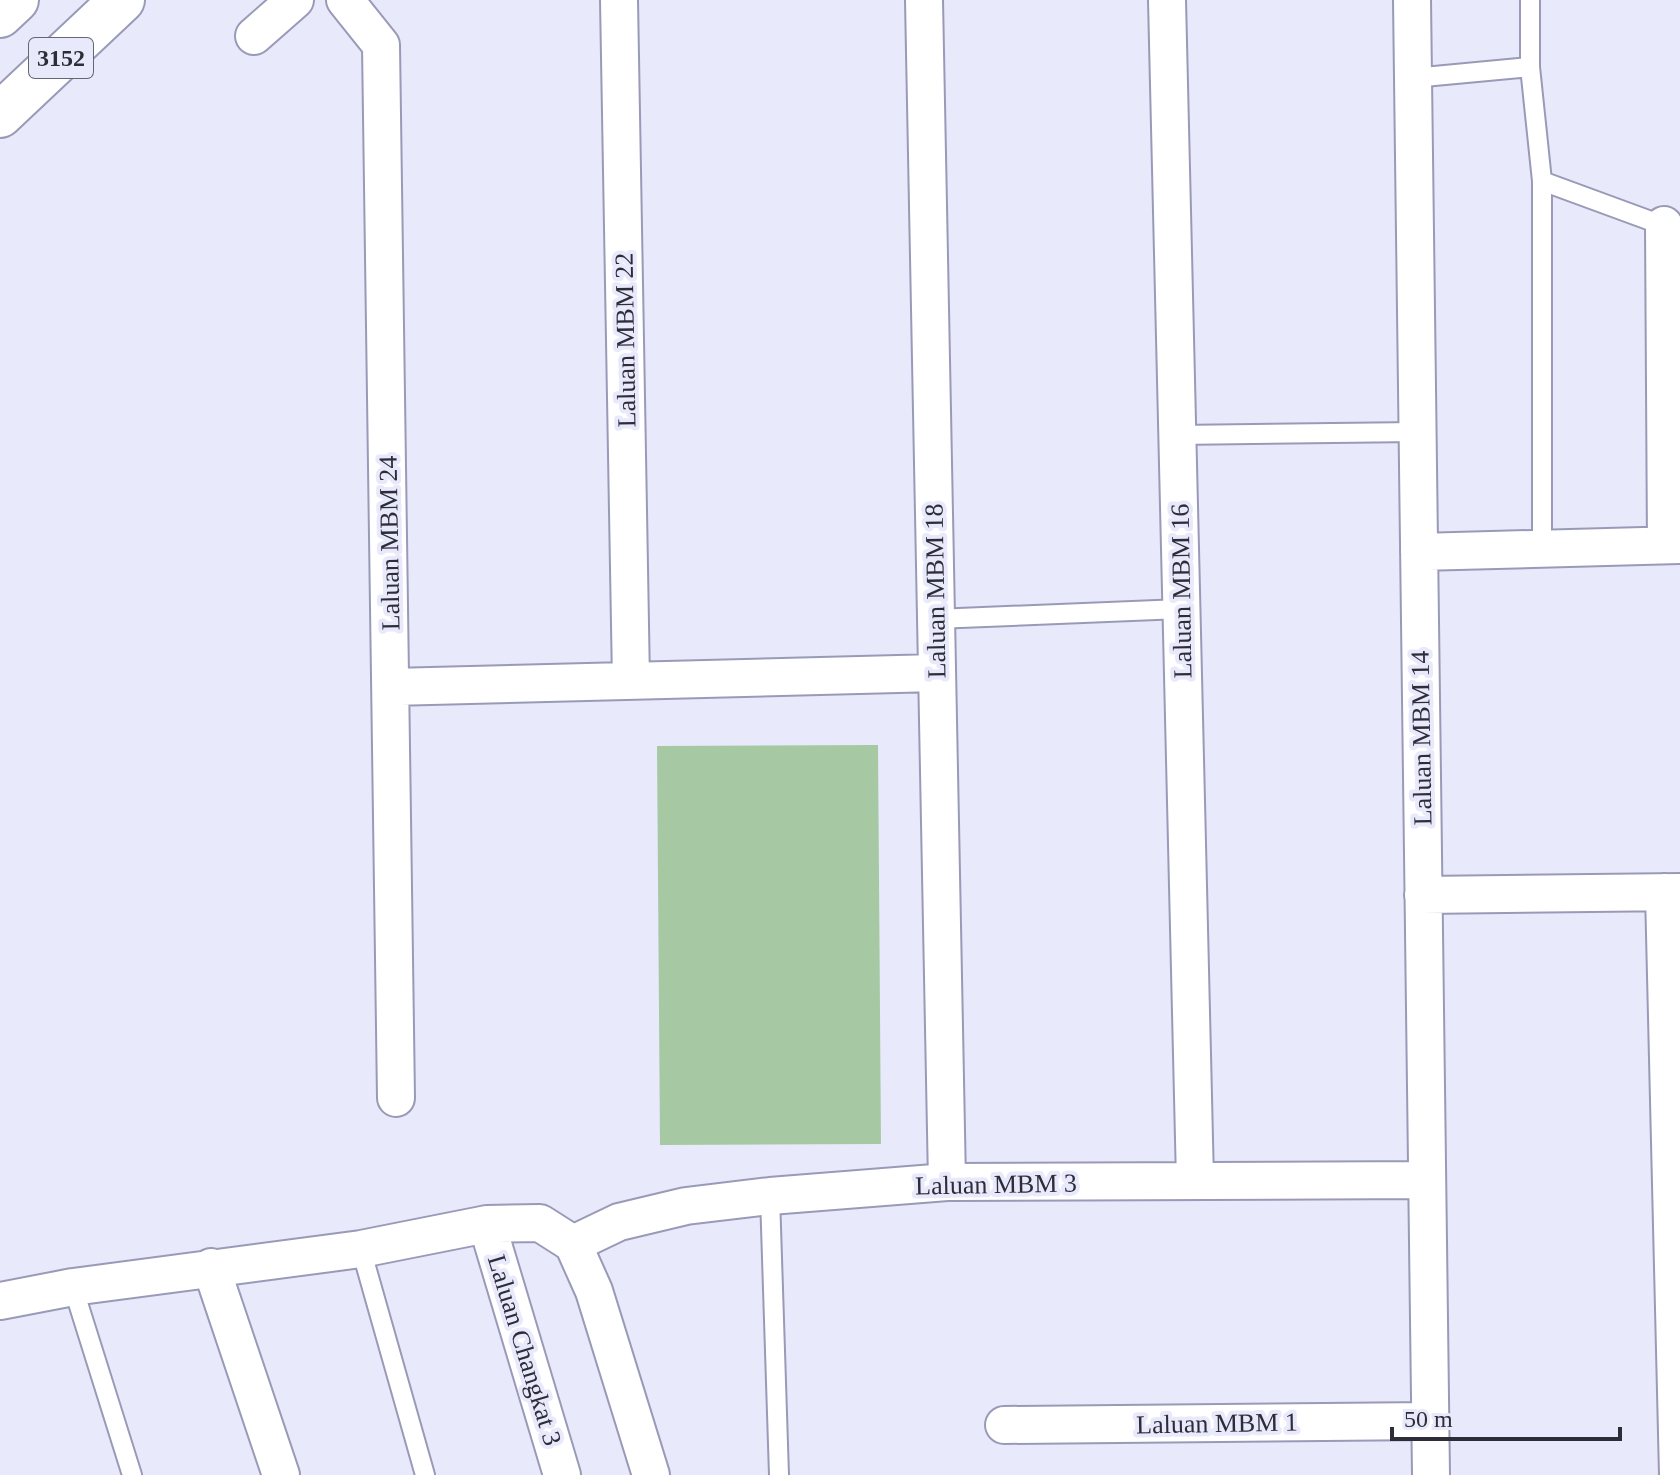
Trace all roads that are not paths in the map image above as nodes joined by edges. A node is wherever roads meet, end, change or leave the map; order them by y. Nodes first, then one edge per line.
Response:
1 (16, 0) edge
2 (122, 0) edge
3 (295, 0) edge
4 (345, 0) edge
5 (619, 0) edge
6 (924, 0) edge
7 (1167, 0) edge
8 (1412, 0) edge
9 (1530, 0) edge
10 (0, 15) edge
11 (254, 36) dead end
12 (1530, 67) junction
13 (1413, 78) junction
14 (0, 115) edge
15 (1542, 181) junction
16 (1672, 228) edge
17 (1417, 432) junction
18 (1177, 435) junction
19 (1673, 545) edge
20 (1542, 549) junction
21 (1419, 552) junction
22 (1181, 609) junction
23 (935, 619) junction
24 (937, 673) junction
25 (631, 681) junction
26 (391, 687) junction
27 (1672, 892) edge
28 (1423, 895) junction
29 (396, 1098) dead end
30 (1427, 1180) junction
31 (1195, 1181) junction
32 (947, 1182) junction
33 (770, 1196) junction
34 (487, 1224) junction
35 (573, 1244) junction
36 (361, 1249) junction
37 (1676, 1253) edge
38 (211, 1267) junction
39 (73, 1287) junction
40 (0, 1301) edge
41 (1430, 1421) junction
42 (1004, 1425) dead end
43 (132, 1475) edge
44 (281, 1475) edge
45 (425, 1475) edge
46 (562, 1475) edge
47 (651, 1475) edge
48 (779, 1475) edge
49 (1431, 1475) edge
50 (1678, 1475) edge

1 - 10 main road, 3152
2 - 14 main road, 3152
3 - 11 street
4 - 26 street, Laluan MBM 24
5 - 25 street, Laluan MBM 22
6 - 23 street, Laluan MBM 18
7 - 18 street, Laluan MBM 16
8 - 13 street, Laluan MBM 14
9 - 12 lane
12 - 13 lane
12 - 15 lane
13 - 17 street, Laluan MBM 14
15 - 16 lane
15 - 20 lane
16 - 19 street
17 - 18 lane
17 - 21 street, Laluan MBM 14
18 - 22 street, Laluan MBM 16
19 - 20 street
20 - 21 street
21 - 28 street, Laluan MBM 14
22 - 23 lane
22 - 31 street, Laluan MBM 16
23 - 24 street, Laluan MBM 18
24 - 25 street
24 - 32 street, Laluan MBM 18
25 - 26 street
26 - 29 street, Laluan MBM 24
27 - 28 street
27 - 37 street
28 - 30 street, Laluan MBM 14
30 - 31 street, Laluan MBM 3
30 - 41 street, Laluan MBM 14
31 - 32 street, Laluan MBM 3
32 - 33 street, Laluan MBM 3
33 - 35 street, Laluan MBM 3
33 - 48 lane
34 - 35 street
34 - 36 street
34 - 46 street, Laluan Changkat 3
35 - 47 street
36 - 38 street
36 - 45 lane
37 - 50 street
38 - 39 street
38 - 44 street
39 - 40 street
39 - 43 lane
41 - 42 street, Laluan MBM 1
41 - 49 street, Laluan MBM 14

